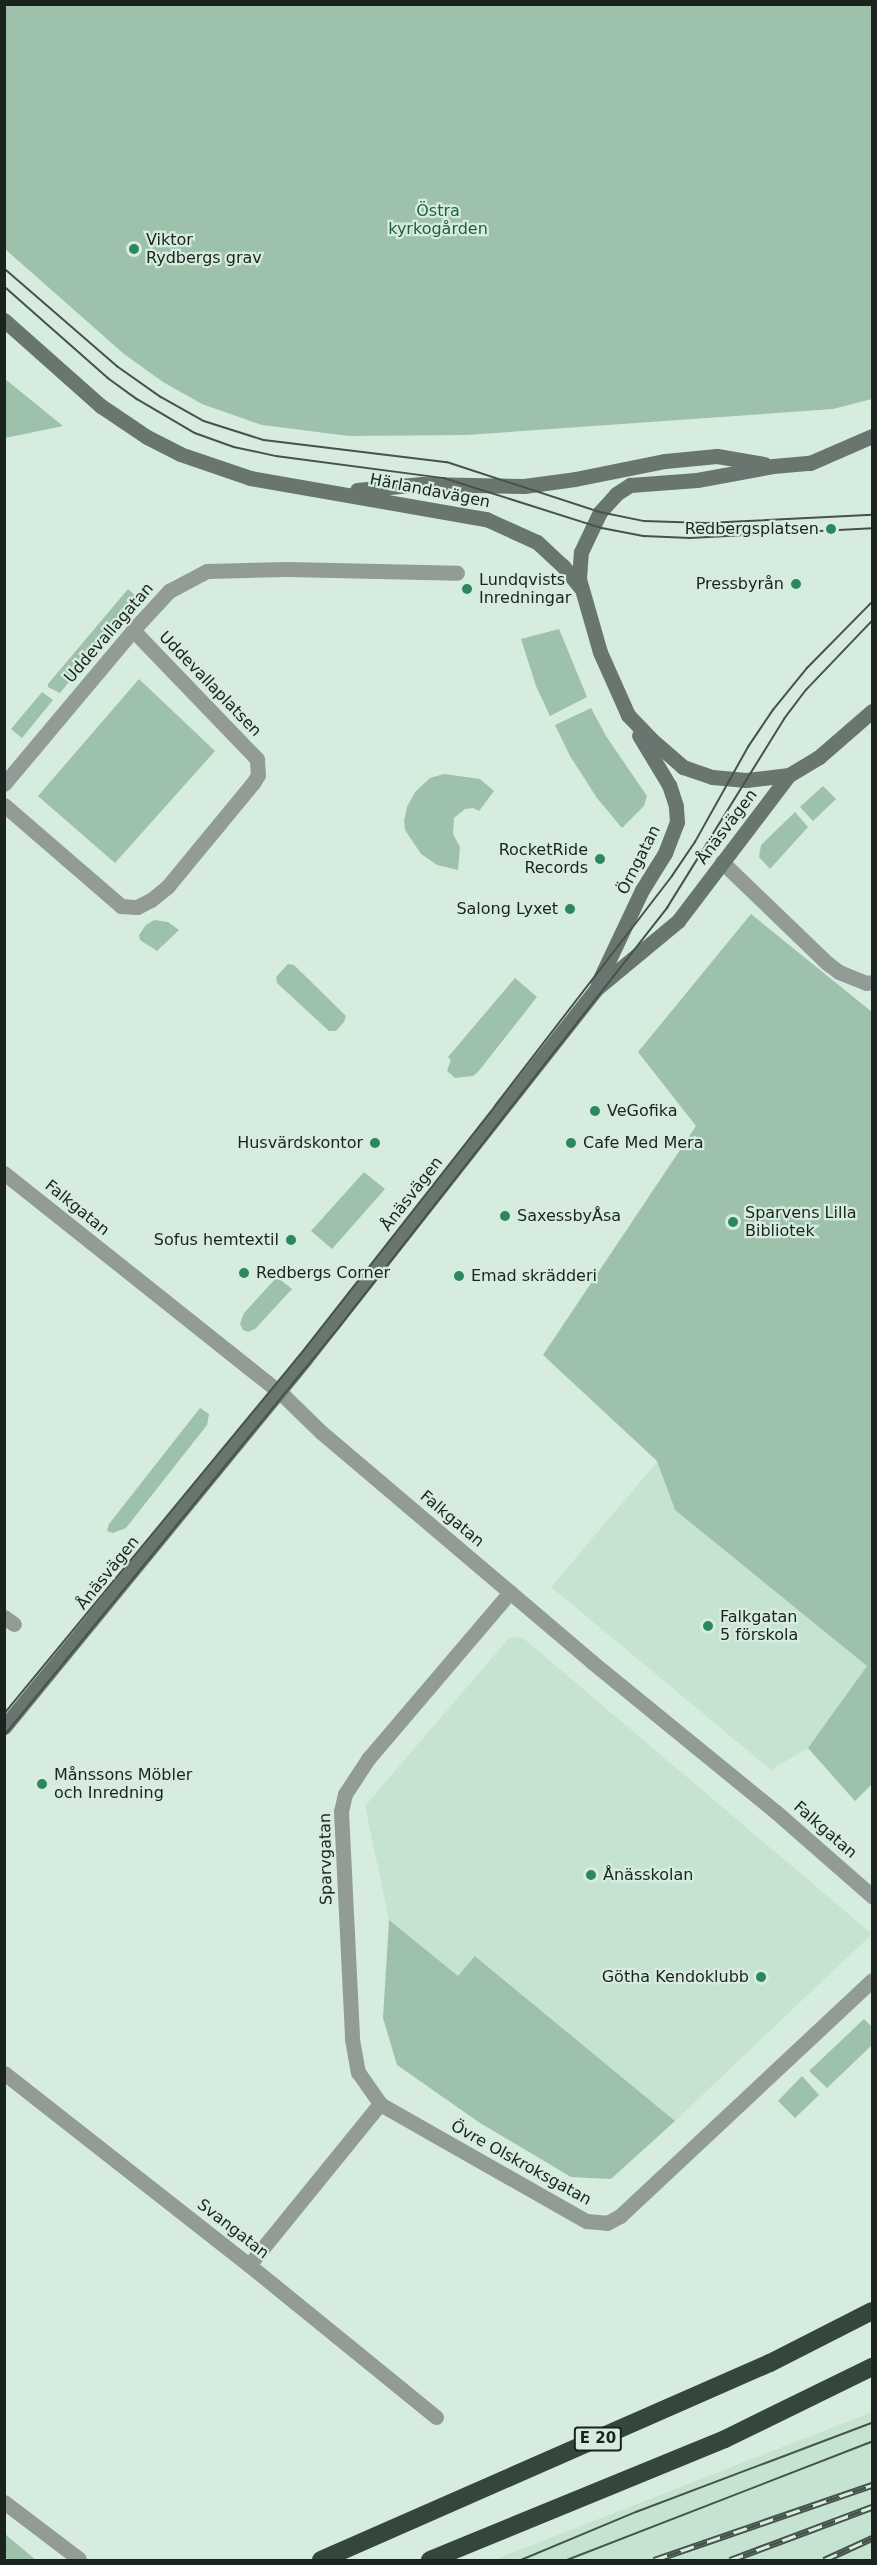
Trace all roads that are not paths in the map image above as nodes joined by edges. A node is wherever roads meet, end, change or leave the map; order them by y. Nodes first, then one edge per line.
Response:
1 (4, 320) edge
2 (873, 436) edge
3 (773, 466) junction
4 (339, 492) junction
5 (457, 573) dead end
6 (582, 590) junction
7 (133, 630) junction
8 (873, 711) edge
9 (628, 715) junction
10 (789, 775) junction
11 (4, 784) edge
12 (4, 806) edge
13 (722, 862) junction
14 (873, 982) edge
15 (596, 989) junction
16 (4, 1173) edge
17 (279, 1392) junction
18 (510, 1592) junction
19 (4, 1727) edge
20 (873, 1896) edge
21 (873, 1980) edge
22 (4, 2073) edge
23 (380, 2104) junction
24 (249, 2265) junction
25 (873, 2311) edge
26 (873, 2367) edge
27 (436, 2417) dead end
28 (4, 2502) edge
29 (79, 2559) edge
30 (321, 2560) edge
31 (430, 2560) edge

1 - 4 street, Härlandavägen
2 - 3 street, Härlandavägen
3 - 4 street, Härlandavägen
3 - 6 street, Härlandavägen
4 - 6 street, Härlandavägen
5 - 7 street, Uddevallagatan
6 - 9 street, Örngatan
7 - 11 street, Uddevallagatan
7 - 12 street, Uddevallaplatsen
8 - 10 street, Ånäsvägen
9 - 10 street, Örngatan
9 - 15 street, Örngatan
10 - 13 street, Ånäsvägen
13 - 14 street
13 - 15 street, Ånäsvägen
15 - 17 street, Ånäsvägen
16 - 17 street, Falkgatan
17 - 18 street, Falkgatan
17 - 19 street, Ånäsvägen
18 - 20 street, Falkgatan
18 - 23 street, Sparvgatan
21 - 23 street, Övre Olskroksgatan
22 - 24 street, Svangatan
23 - 24 street
24 - 27 street, Svangatan
25 - 30 highway, E 20
26 - 31 highway
28 - 29 street

